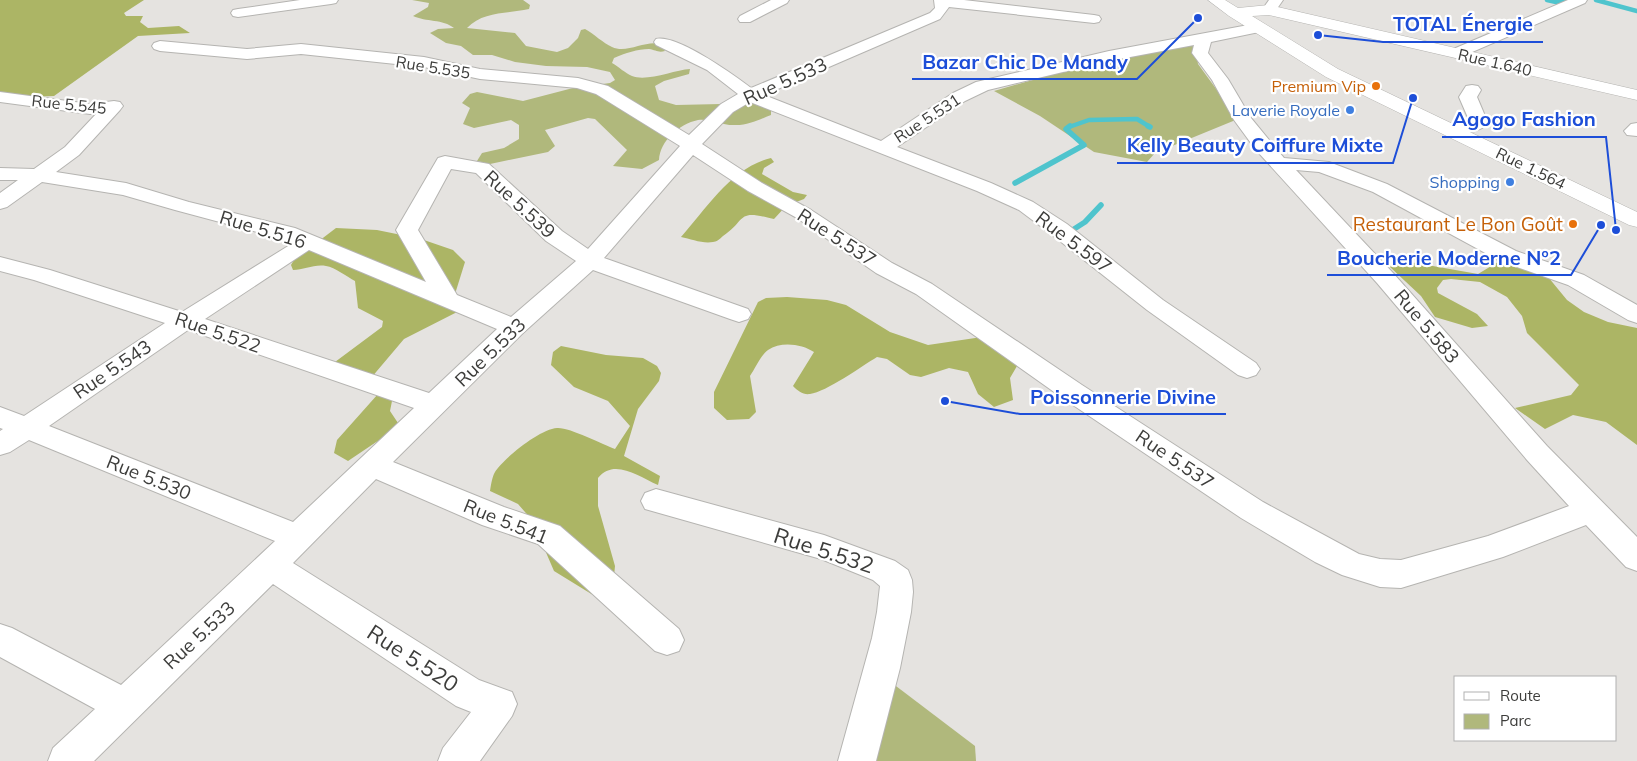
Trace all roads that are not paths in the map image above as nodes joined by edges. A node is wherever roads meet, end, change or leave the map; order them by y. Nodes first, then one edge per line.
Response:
1 (331, 0) edge
2 (782, 0) edge
3 (1214, 0) edge
4 (1580, 0) edge
5 (942, 1) edge
6 (1273, 5) edge
7 (1234, 12) junction
8 (238, 13) dead end
9 (745, 19) dead end
10 (1094, 19) dead end
11 (1259, 28) junction
12 (1206, 37) junction
13 (662, 42) dead end
14 (160, 46) dead end
15 (1457, 53) junction
16 (1472, 90) dead end
17 (749, 95) junction
18 (1637, 96) edge
19 (0, 97) edge
20 (1454, 130) junction
21 (690, 145) junction
22 (883, 148) junction
23 (1278, 163) junction
24 (0, 174) edge
25 (37, 175) junction
26 (0, 203) edge
27 (1637, 220) edge
28 (300, 248) dead end
29 (590, 261) junction
30 (0, 264) edge
31 (449, 301) junction
32 (739, 314) dead end
33 (1637, 315) edge
34 (185, 321) junction
35 (514, 328) junction
36 (1247, 369) dead end
37 (435, 405) junction
38 (12, 422) edge
39 (0, 445) edge
40 (373, 466) junction
41 (656, 501) dead end
42 (1591, 510) junction
43 (298, 537) junction
44 (1637, 558) edge
45 (272, 566) junction
46 (0, 639) edge
47 (667, 640) dead end
48 (124, 706) junction
49 (67, 761) edge
50 (457, 761) edge
51 (857, 761) edge

1 - 8 street
2 - 9 street
3 - 7 main road, Rue 1.564
4 - 15 street
5 - 10 street
5 - 17 street, Rue 5.533
6 - 7 main road, Rue 1.640
6 - 15 main road, Rue 1.640
7 - 11 main road, Rue 1.564
11 - 12 street, Rue 5.531
11 - 20 main road, Rue 1.564
12 - 22 street, Rue 5.531
12 - 23 street, Rue 5.583
13 - 17 street, Rue 5.531
14 - 21 street, Rue 5.535
15 - 18 main road, Rue 1.640
16 - 20 street
17 - 21 street, Rue 5.533
17 - 22 street, Rue 5.531
19 - 25 street, Rue 5.545
20 - 27 main road, Rue 1.564
21 - 29 street, Rue 5.533
21 - 42 street, Rue 5.537
22 - 36 street, Rue 5.597
23 - 33 street
23 - 42 street, Rue 5.583
24 - 25 street, Rue 5.516
25 - 26 street, Rue 5.545
25 - 31 street, Rue 5.516
28 - 34 street, Rue 5.543
29 - 31 street, Rue 5.539
29 - 32 street, Rue 5.539
29 - 35 street, Rue 5.533
30 - 34 street, Rue 5.522
31 - 35 street, Rue 5.516
34 - 37 street, Rue 5.522
34 - 38 street, Rue 5.543
35 - 37 street, Rue 5.533
37 - 40 street, Rue 5.533
38 - 39 street, Rue 5.543
38 - 43 street, Rue 5.530
40 - 43 street, Rue 5.533
40 - 47 street, Rue 5.541
41 - 51 street, Rue 5.532
42 - 44 street, Rue 5.583
43 - 45 street, Rue 5.533
45 - 48 street, Rue 5.533
45 - 50 street, Rue 5.520
46 - 48 street
48 - 49 street, Rue 5.533

